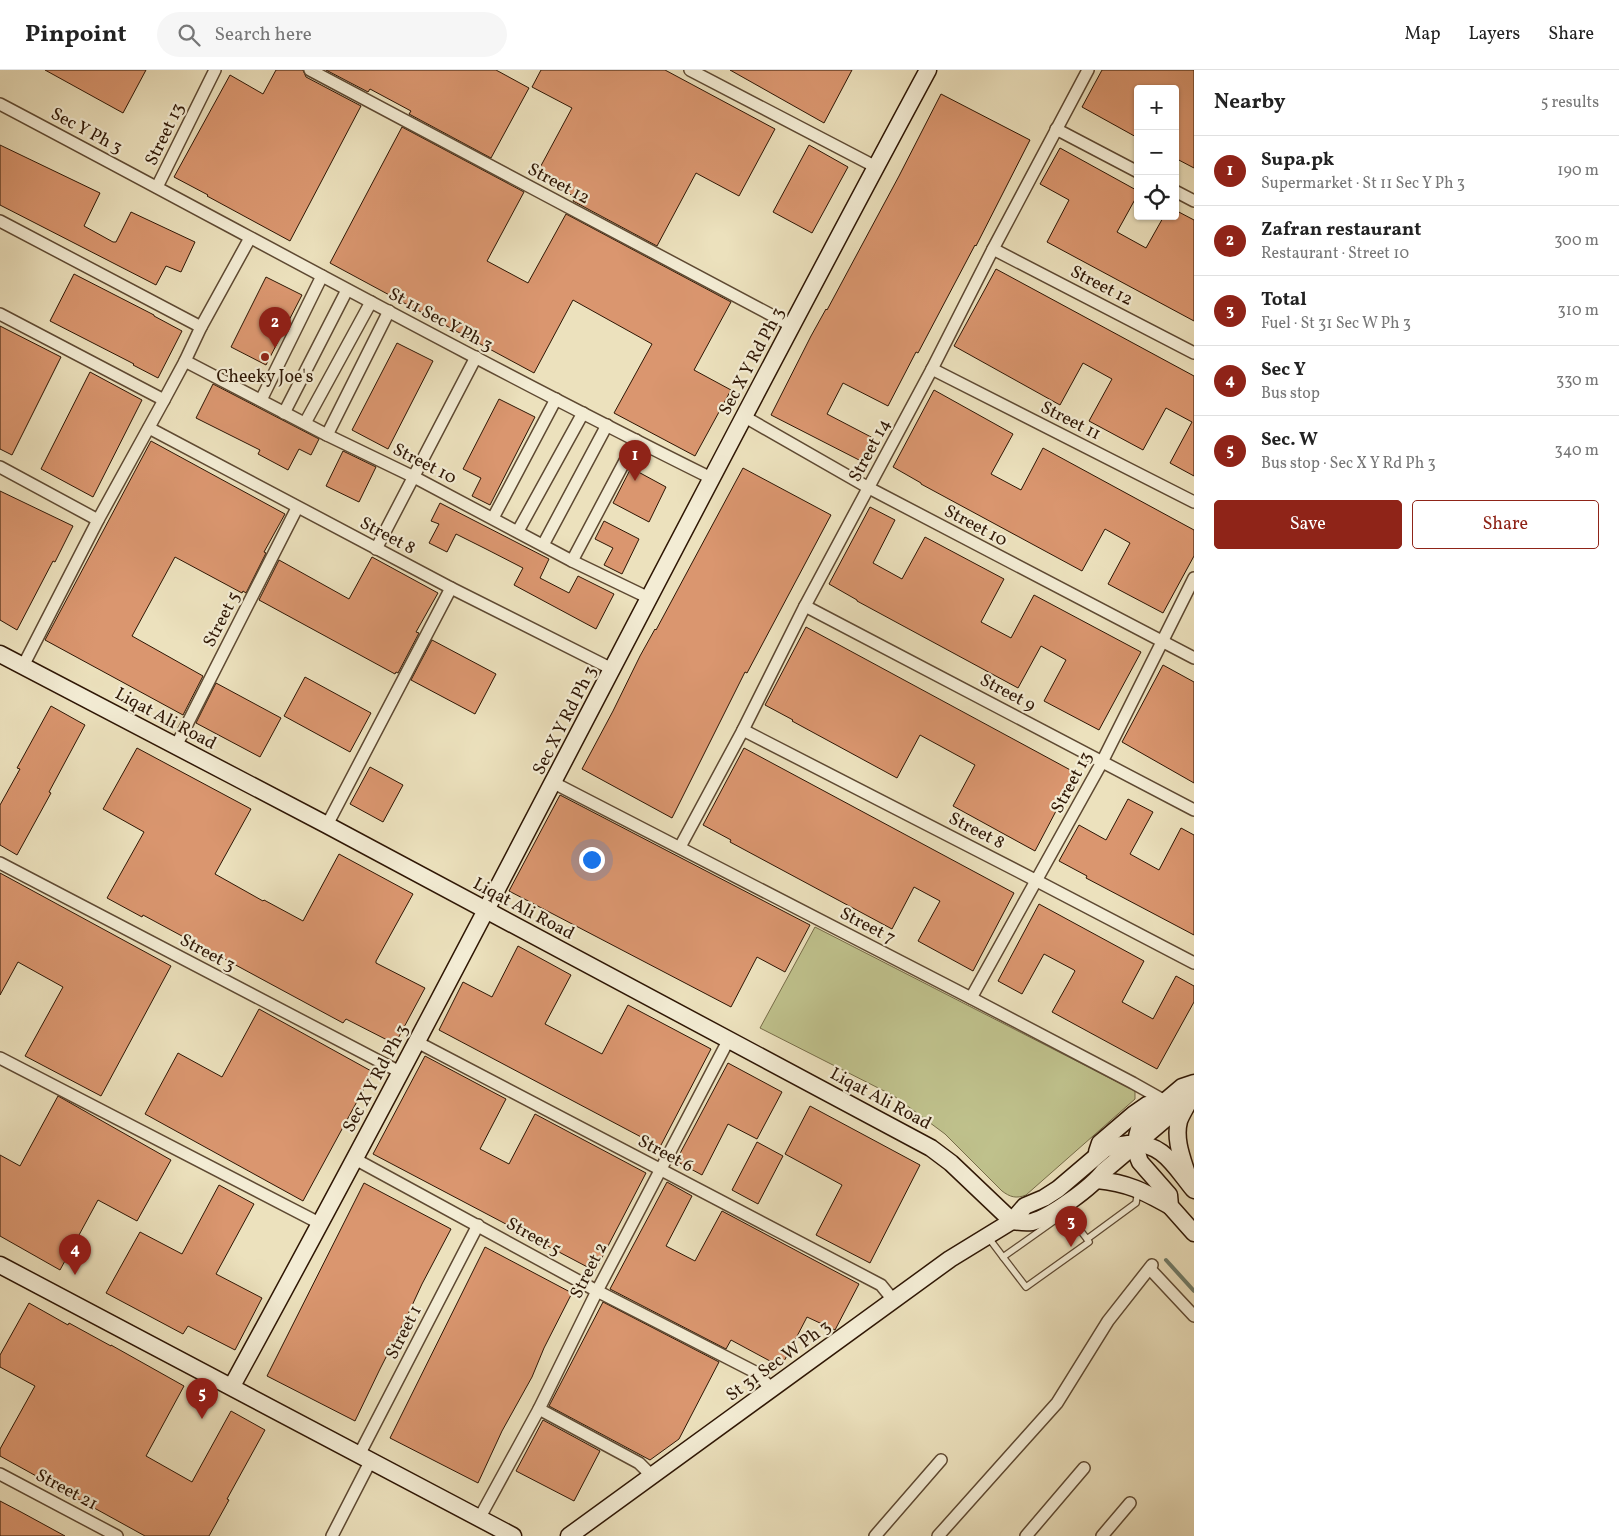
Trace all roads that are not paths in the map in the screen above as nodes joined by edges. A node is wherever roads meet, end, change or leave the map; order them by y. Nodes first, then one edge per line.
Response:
1 (215, 70) edge
2 (310, 70) edge
3 (690, 70) edge
4 (928, 70) edge
5 (1088, 70) edge
6 (0, 104) edge
7 (1056, 129) junction
8 (876, 167) junction
9 (1134, 170) edge
10 (157, 186) junction
11 (1179, 193) edge
12 (1194, 201) edge
13 (0, 221) edge
14 (250, 238) junction
15 (993, 249) junction
16 (322, 276) junction
17 (347, 290) junction
18 (371, 302) junction
19 (389, 311) junction
20 (0, 314) edge
21 (792, 326) junction
22 (201, 327) junction
23 (1194, 352) edge
24 (476, 356) junction
25 (185, 361) junction
26 (932, 369) junction
27 (556, 398) junction
28 (164, 400) junction
29 (261, 400) junction
30 (284, 413) junction
31 (583, 413) junction
32 (745, 417) junction
33 (305, 423) junction
34 (607, 425) junction
35 (149, 428) junction
36 (327, 435) junction
37 (636, 440) junction
38 (0, 467) edge
39 (414, 477) junction
40 (711, 478) junction
41 (869, 488) junction
42 (1194, 502) edge
43 (298, 508) junction
44 (493, 518) junction
45 (98, 520) junction
46 (518, 531) junction
47 (543, 545) junction
48 (376, 549) junction
49 (572, 560) junction
50 (1194, 578) edge
51 (451, 588) junction
52 (649, 598) junction
53 (806, 606) junction
54 (1163, 642) junction
55 (0, 654) edge
56 (1194, 658) edge
57 (23, 666) junction
58 (612, 670) junction
59 (743, 730) junction
60 (176, 746) junction
61 (1102, 762) junction
62 (554, 783) junction
63 (1194, 810) edge
64 (327, 824) junction
65 (680, 847) junction
66 (0, 863) edge
67 (1037, 880) junction
68 (486, 910) junction
69 (1194, 963) edge
70 (971, 998) junction
71 (730, 1039) junction
72 (416, 1042) junction
73 (0, 1058) edge
74 (400, 1072) junction
75 (1193, 1090) edge
76 (1164, 1102) junction
77 (1136, 1144) junction
78 (1096, 1157) junction
79 (355, 1159) junction
80 (660, 1170) junction
81 (1097, 1180) junction
82 (1192, 1187) edge
83 (1138, 1188) junction
84 (1170, 1206) junction
85 (1064, 1209) junction
86 (1012, 1221) junction
87 (320, 1224) junction
88 (478, 1225) junction
89 (1194, 1233) edge
90 (987, 1236) junction
91 (1087, 1239) junction
92 (1003, 1257) junction
93 (0, 1265) edge
94 (597, 1291) junction
95 (894, 1301) junction
96 (1194, 1316) edge
97 (232, 1386) junction
98 (772, 1390) junction
99 (539, 1409) junction
100 (365, 1458) junction
101 (941, 1460) dead end
102 (1084, 1468) dead end
103 (0, 1474) edge
104 (652, 1476) junction
105 (1130, 1503) dead end
106 (480, 1517) junction
107 (117, 1536) edge
108 (332, 1536) edge
109 (513, 1536) edge
110 (570, 1536) edge
111 (875, 1536) edge
112 (938, 1536) edge
113 (1026, 1536) edge
114 (1102, 1536) edge

1 - 10 street, Street 13
2 - 21 street, Street 12
3 - 8 street
4 - 8 street, Sec X Y Rd Ph 3
5 - 7 street, Street 14
6 - 10 street, Sec Y Ph 3
7 - 9 street
7 - 15 street, Street 14
8 - 21 street, Sec X Y Rd Ph 3
10 - 14 street, St 11 Sec Y Ph 3
11 - 12 street
13 - 22 street
14 - 16 street, St 11 Sec Y Ph 3
14 - 22 street
15 - 23 street, Street 12
15 - 26 street, Street 14
16 - 17 street, St 11 Sec Y Ph 3
16 - 29 street
17 - 18 street, St 11 Sec Y Ph 3
17 - 30 street
18 - 19 street, St 11 Sec Y Ph 3
18 - 33 street
19 - 24 street, St 11 Sec Y Ph 3
19 - 36 street
20 - 28 street
21 - 32 street, Sec X Y Rd Ph 3
22 - 25 street
24 - 27 street, St 11 Sec Y Ph 3
24 - 39 street
25 - 28 street
25 - 29 street, Street 10
26 - 41 street, Street 14
26 - 42 street, Street 11
27 - 31 street, St 11 Sec Y Ph 3
27 - 44 street
28 - 35 street
29 - 30 street, Street 10
30 - 33 street, Street 10
31 - 34 street, St 11 Sec Y Ph 3
31 - 46 street
32 - 40 street, Sec X Y Rd Ph 3
32 - 41 street, Street 10
33 - 36 street, Street 10
34 - 37 street, St 11 Sec Y Ph 3
34 - 47 street
35 - 43 street, Street 8
35 - 45 street
36 - 39 street, Street 10
37 - 40 street, St 11 Sec Y Ph 3
37 - 49 street
38 - 45 street
39 - 44 street, Street 10
39 - 48 street
40 - 52 street, Sec X Y Rd Ph 3
41 - 53 street, Street 14
41 - 54 street, Street 10
43 - 48 street, Street 8
43 - 60 street, Street 5
44 - 46 street, Street 10
45 - 57 street
46 - 47 street, Street 10
47 - 49 street, Street 10
48 - 51 street, Street 8
49 - 52 street, Street 10
50 - 54 street, Street 13
51 - 58 street, Street 8
51 - 64 street
52 - 58 street, Sec X Y Rd Ph 3
53 - 59 street, Street 14
53 - 61 street, Street 9
54 - 56 street, Street 10
54 - 61 street, Street 13
55 - 57 street, Liqat Ali Road
57 - 60 street, Liqat Ali Road
58 - 62 street, Sec X Y Rd Ph 3
59 - 65 street, Street 14
59 - 67 street, Street 8
60 - 64 street, Liqat Ali Road
61 - 63 street, Street 9
61 - 67 street, Street 13
62 - 65 street, Street 7
62 - 68 street, Sec X Y Rd Ph 3
64 - 68 street, Liqat Ali Road
65 - 70 street, Street 7
66 - 74 street, Street 3
67 - 69 street, Street 8
67 - 70 street, Street 13
68 - 71 street, Liqat Ali Road
68 - 72 street, Sec X Y Rd Ph 3
70 - 76 street, Street 7
71 - 80 street, Street 2
71 - 86 street, Liqat Ali Road
72 - 74 street, Sec X Y Rd Ph 3
72 - 80 street, Street 6
73 - 87 street
74 - 79 street, Sec X Y Rd Ph 3
75 - 76 street
75 - 77 street
75 - 82 street
76 - 77 street
76 - 78 street
77 - 78 street, St 31 Sec W Ph 3
77 - 81 street, St 31 Sec W Ph 3
77 - 82 street
77 - 84 street
78 - 86 street, St 31 Sec W Ph 3
79 - 87 street, Sec X Y Rd Ph 3
79 - 88 street, Street 5
80 - 94 street, Street 2
80 - 95 street, Street 6
81 - 83 street
81 - 85 street, St 31 Sec W Ph 3
83 - 84 street
83 - 91 lane
84 - 89 street
85 - 86 street, St 31 Sec W Ph 3
85 - 91 lane
85 - 92 lane
86 - 90 street, St 31 Sec W Ph 3
87 - 97 street, Sec X Y Rd Ph 3
88 - 94 street, Street 5
88 - 100 street, Street 1
90 - 92 lane
90 - 95 street, St 31 Sec W Ph 3
91 - 92 lane
93 - 97 street
94 - 98 street, Street 5
94 - 99 street, Street 2
95 - 98 street, St 31 Sec W Ph 3
96 - 112 street
97 - 100 street
98 - 104 street, St 31 Sec W Ph 3
99 - 104 street
99 - 106 street, Street 2
100 - 106 street
100 - 108 street, Street 1
101 - 111 street
102 - 113 street
103 - 107 street, Street 21
104 - 110 street, St 31 Sec W Ph 3
105 - 114 street
106 - 109 street

